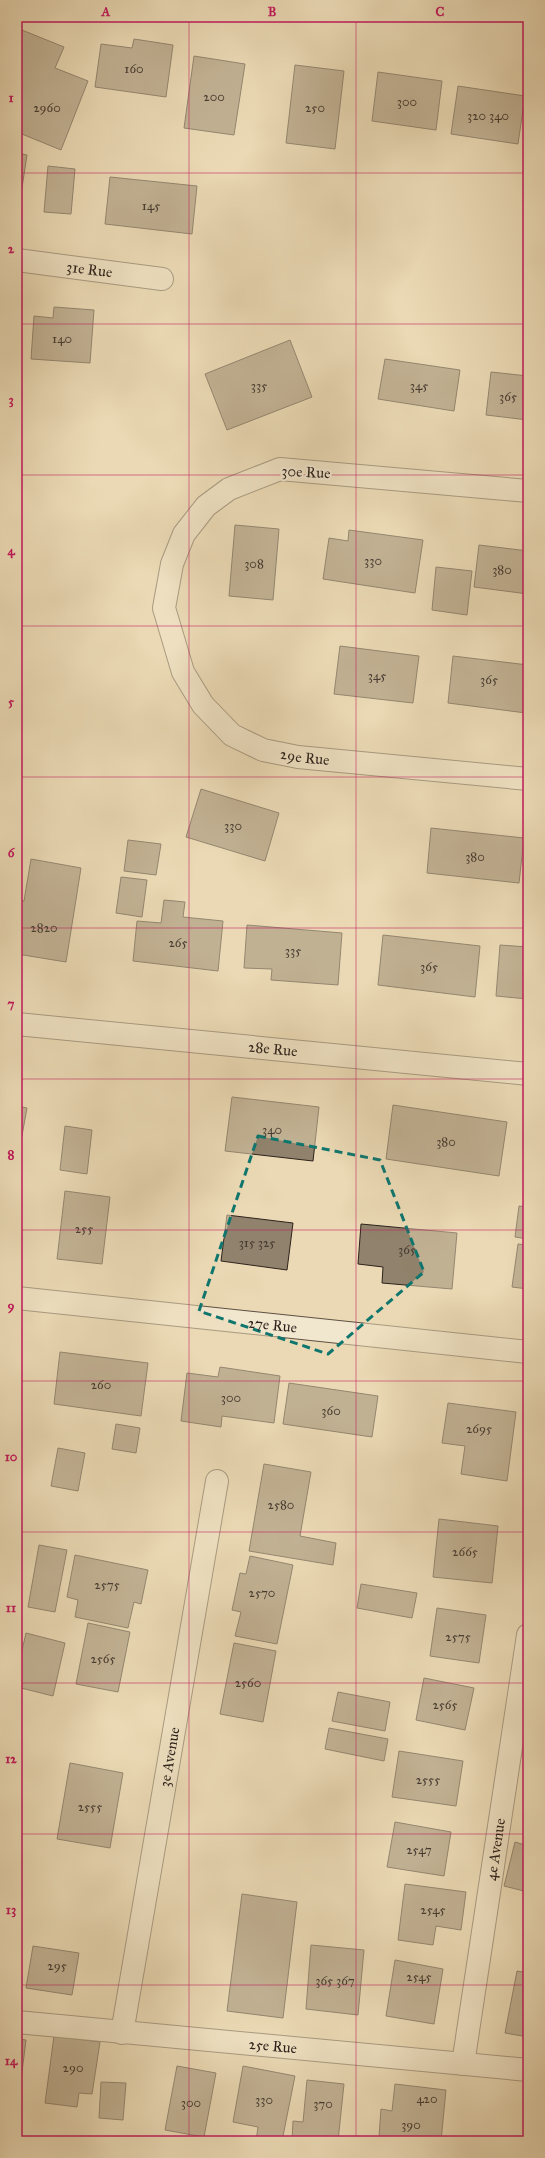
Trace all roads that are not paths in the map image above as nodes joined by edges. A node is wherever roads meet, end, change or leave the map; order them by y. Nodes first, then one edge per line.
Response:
1 (17, 260) edge
2 (162, 279) dead end
3 (528, 491) edge
4 (164, 608) joint
5 (528, 779) edge
6 (17, 1024) edge
7 (528, 1074) edge
8 (17, 1298) edge
9 (528, 1352) edge
10 (217, 1481) dead end
11 (528, 1635) edge
12 (17, 2022) edge
13 (122, 2033) junction
14 (463, 2064) junction
15 (528, 2070) edge

1 - 2 street, 31e Rue
3 - 4 street, 30e Rue
4 - 5 street, 29e Rue
6 - 7 street, 28e Rue
8 - 9 street, 27e Rue
10 - 13 street, 3e Avenue
11 - 14 street, 4e Avenue
12 - 13 street, 25e Rue
13 - 14 street, 25e Rue
14 - 15 street, 25e Rue

